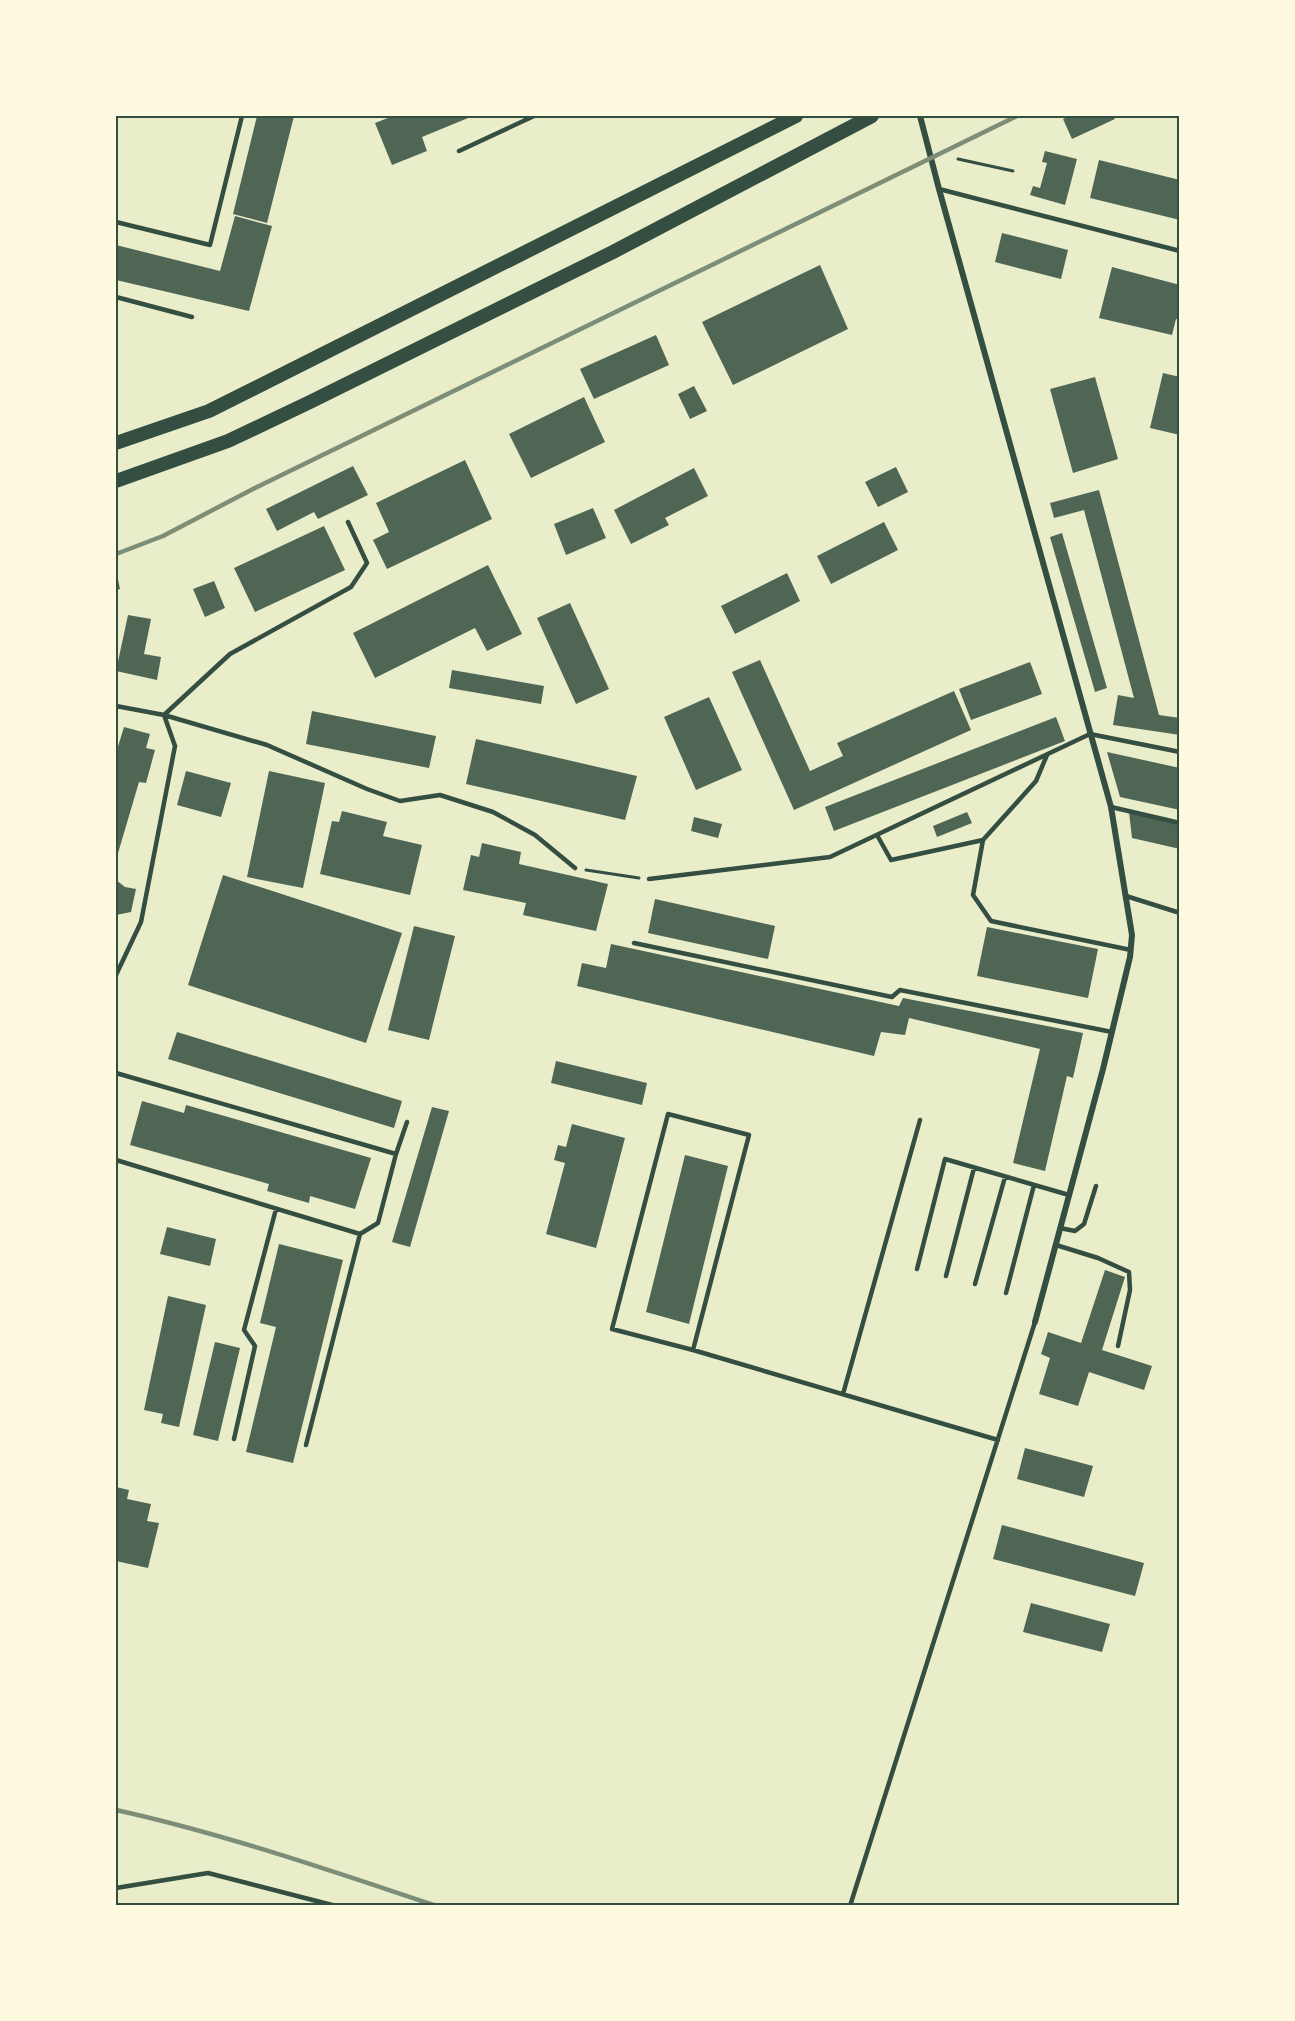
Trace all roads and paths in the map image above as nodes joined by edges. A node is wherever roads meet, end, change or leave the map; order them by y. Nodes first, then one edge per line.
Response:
1 (242, 116) edge
2 (534, 116) edge
3 (796, 116) edge
4 (872, 116) edge
5 (920, 116) edge
6 (459, 152) dead end
7 (958, 159) dead end
8 (1014, 171) dead end
9 (939, 189) junction
10 (116, 222) edge
11 (1179, 251) edge
12 (116, 297) edge
13 (192, 316) dead end
14 (116, 443) edge
15 (116, 481) edge
16 (348, 522) dead end
17 (116, 706) edge
18 (164, 715) junction
19 (1090, 734) junction
20 (1179, 752) edge
21 (1047, 754) junction
22 (1111, 807) junction
23 (1179, 823) edge
24 (877, 835) junction
25 (983, 840) junction
26 (575, 868) joint
27 (649, 879) joint
28 (1126, 896) junction
29 (1179, 913) edge
30 (634, 943) dead end
31 (1131, 950) junction
32 (116, 975) edge
33 (1112, 1032) junction
34 (116, 1073) edge
35 (920, 1120) dead end
36 (407, 1122) dead end
37 (396, 1154) junction
38 (116, 1159) edge
39 (116, 1166) edge
40 (974, 1168) junction
41 (1005, 1177) junction
42 (1034, 1185) junction
43 (1096, 1186) dead end
44 (1069, 1196) junction
45 (276, 1209) junction
46 (1060, 1228) junction
47 (360, 1234) junction
48 (1056, 1245) junction
49 (917, 1269) dead end
50 (946, 1276) dead end
51 (975, 1284) dead end
52 (1006, 1293) dead end
53 (1035, 1322) joint
54 (1118, 1346) dead end
55 (693, 1350) junction
56 (843, 1394) junction
57 (234, 1439) dead end
58 (998, 1440) junction
59 (306, 1445) dead end
60 (116, 1888) edge
61 (336, 1905) edge
62 (850, 1905) edge

1 - 10 lane
2 - 6 lane
3 - 14 main road
4 - 15 main road
5 - 9 street
7 - 8 path
9 - 11 lane
9 - 19 street
12 - 13 lane
16 - 18 lane
17 - 18 lane
18 - 26 lane
18 - 32 lane
19 - 20 lane
19 - 21 lane
19 - 22 street
21 - 24 lane
21 - 25 lane
22 - 23 lane
22 - 28 street
24 - 25 lane
24 - 27 lane
25 - 31 lane
26 - 27 path
28 - 29 lane
28 - 31 street
30 - 33 lane
31 - 33 street
33 - 44 street
34 - 37 lane
35 - 56 lane
36 - 37 lane
37 - 47 lane
38 - 39 lane
38 - 45 lane
40 - 41 lane
40 - 49 lane
40 - 50 lane
41 - 42 lane
41 - 51 lane
42 - 44 lane
42 - 52 lane
43 - 46 lane
44 - 46 street
45 - 47 lane
45 - 57 lane
46 - 48 street
47 - 59 lane
48 - 53 street
48 - 54 lane
53 - 58 lane
55 - 55 lane
55 - 56 lane
56 - 58 lane
58 - 62 lane
60 - 61 lane

